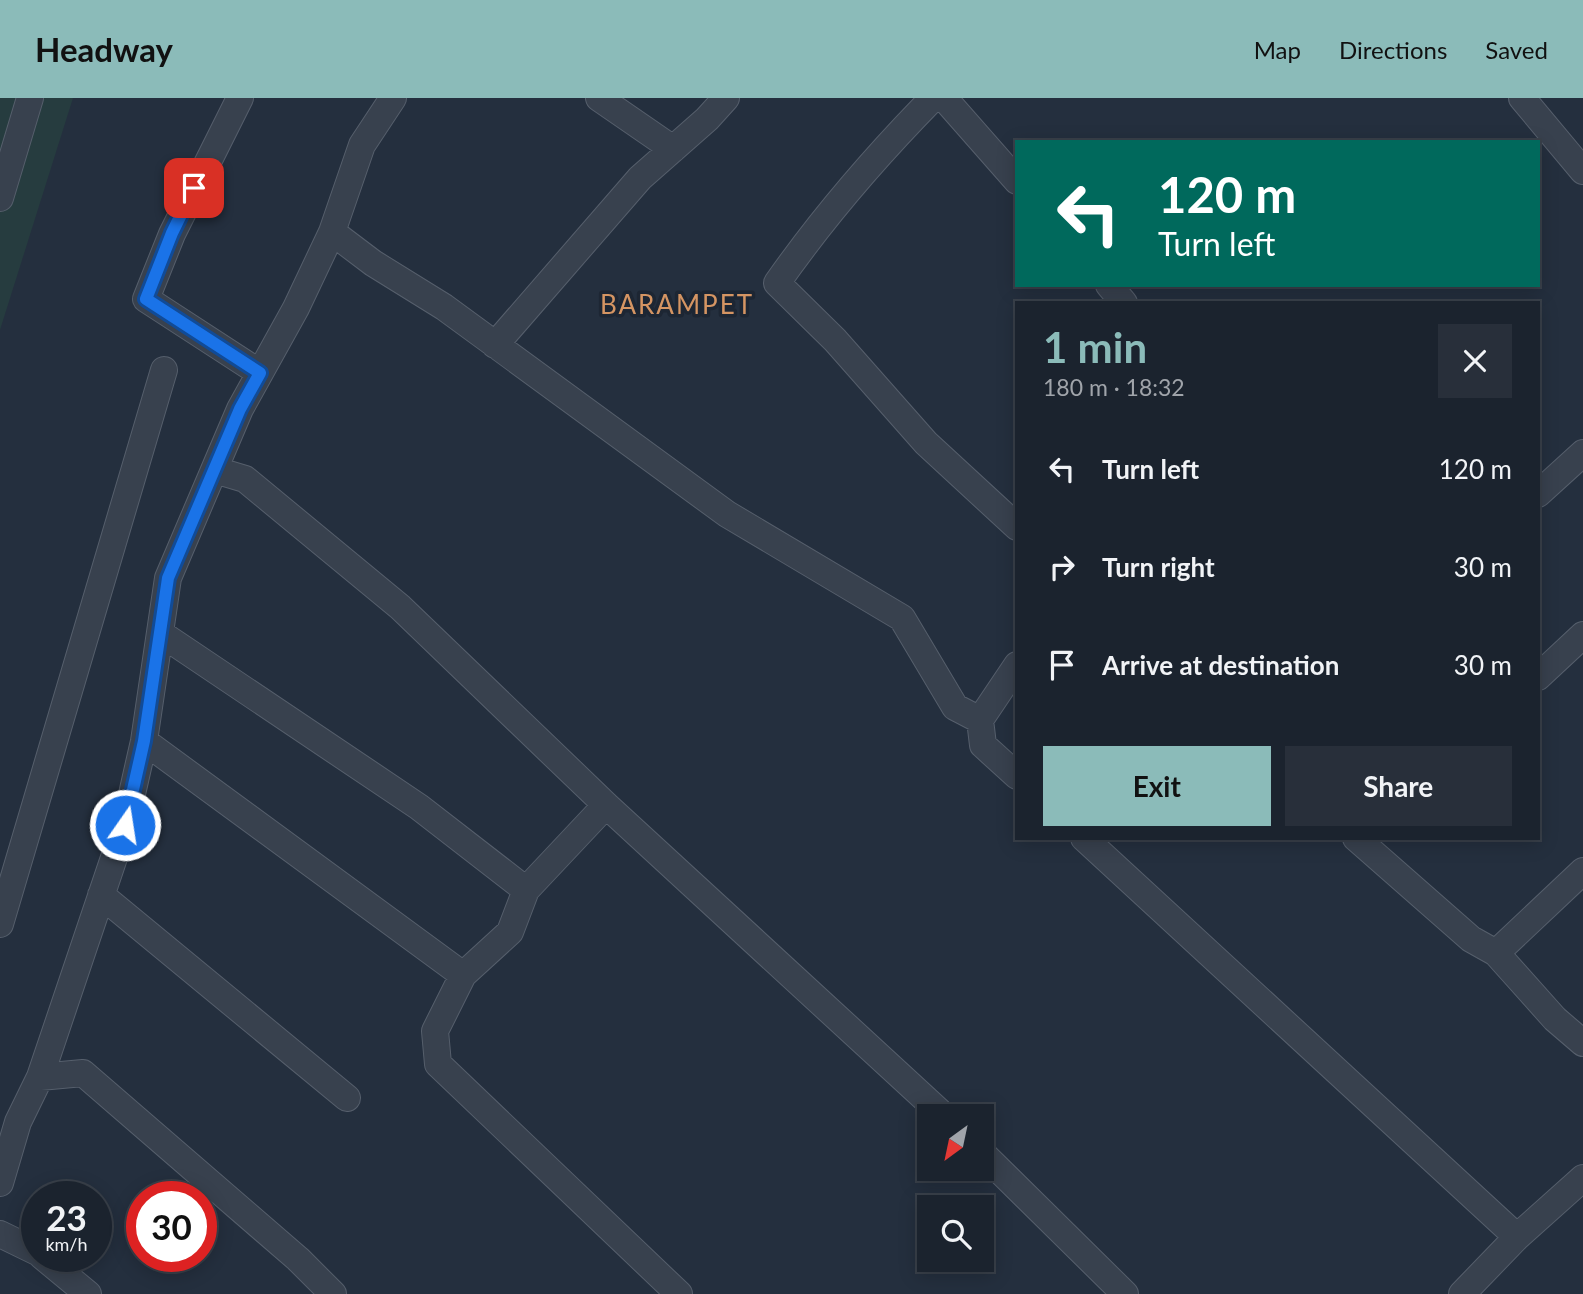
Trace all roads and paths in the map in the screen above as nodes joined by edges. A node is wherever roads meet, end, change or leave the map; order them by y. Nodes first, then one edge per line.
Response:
1 (30, 98) edge
2 (240, 98) edge
3 (393, 98) edge
4 (598, 98) edge
5 (726, 98) edge
6 (933, 98) edge
7 (944, 98) edge
8 (1522, 98) edge
9 (673, 149) junction
10 (1583, 171) edge
11 (1015, 179) edge
12 (0, 198) edge
13 (332, 232) junction
14 (1110, 287) edge
15 (1122, 301) edge
16 (495, 345) junction
17 (164, 370) dead end
18 (260, 373) junction
19 (1583, 453) edge
20 (215, 471) junction
21 (1540, 492) edge
22 (1015, 525) edge
23 (160, 633) junction
24 (1583, 635) edge
25 (1015, 668) edge
26 (1540, 675) edge
27 (980, 720) junction
28 (144, 741) junction
29 (1015, 774) edge
30 (606, 805) junction
31 (1086, 840) edge
32 (1362, 840) edge
33 (1583, 871) edge
34 (526, 890) junction
35 (101, 894) junction
36 (0, 925) edge
37 (1496, 953) junction
38 (463, 975) junction
39 (1583, 1043) edge
40 (40, 1077) junction
41 (347, 1098) dead end
42 (931, 1104) edge
43 (9, 1122) edge
44 (994, 1165) edge
45 (1583, 1178) edge
46 (0, 1183) edge
47 (0, 1234) edge
48 (1517, 1237) junction
49 (21, 1244) edge
50 (61, 1272) edge
51 (88, 1294) edge
52 (333, 1294) edge
53 (679, 1294) edge
54 (1125, 1294) edge
55 (1462, 1294) edge

1 - 12 street
2 - 18 street
3 - 13 street
4 - 9 street
5 - 9 street
6 - 22 street
7 - 11 street
8 - 10 street
9 - 16 street
13 - 16 street
13 - 18 street
14 - 15 street
16 - 27 street
17 - 36 street
18 - 20 street
19 - 21 street
20 - 23 street
20 - 30 street
23 - 28 street
23 - 34 street
24 - 26 street
25 - 27 street
27 - 29 street
28 - 35 street
28 - 38 street
30 - 34 street
30 - 42 street
31 - 48 street
32 - 37 street
33 - 37 street
34 - 38 street
35 - 40 street
35 - 41 street
37 - 39 street
38 - 53 street
40 - 43 street
40 - 52 street
43 - 46 street
44 - 54 street
45 - 48 street
47 - 49 street
48 - 55 street
50 - 51 street

